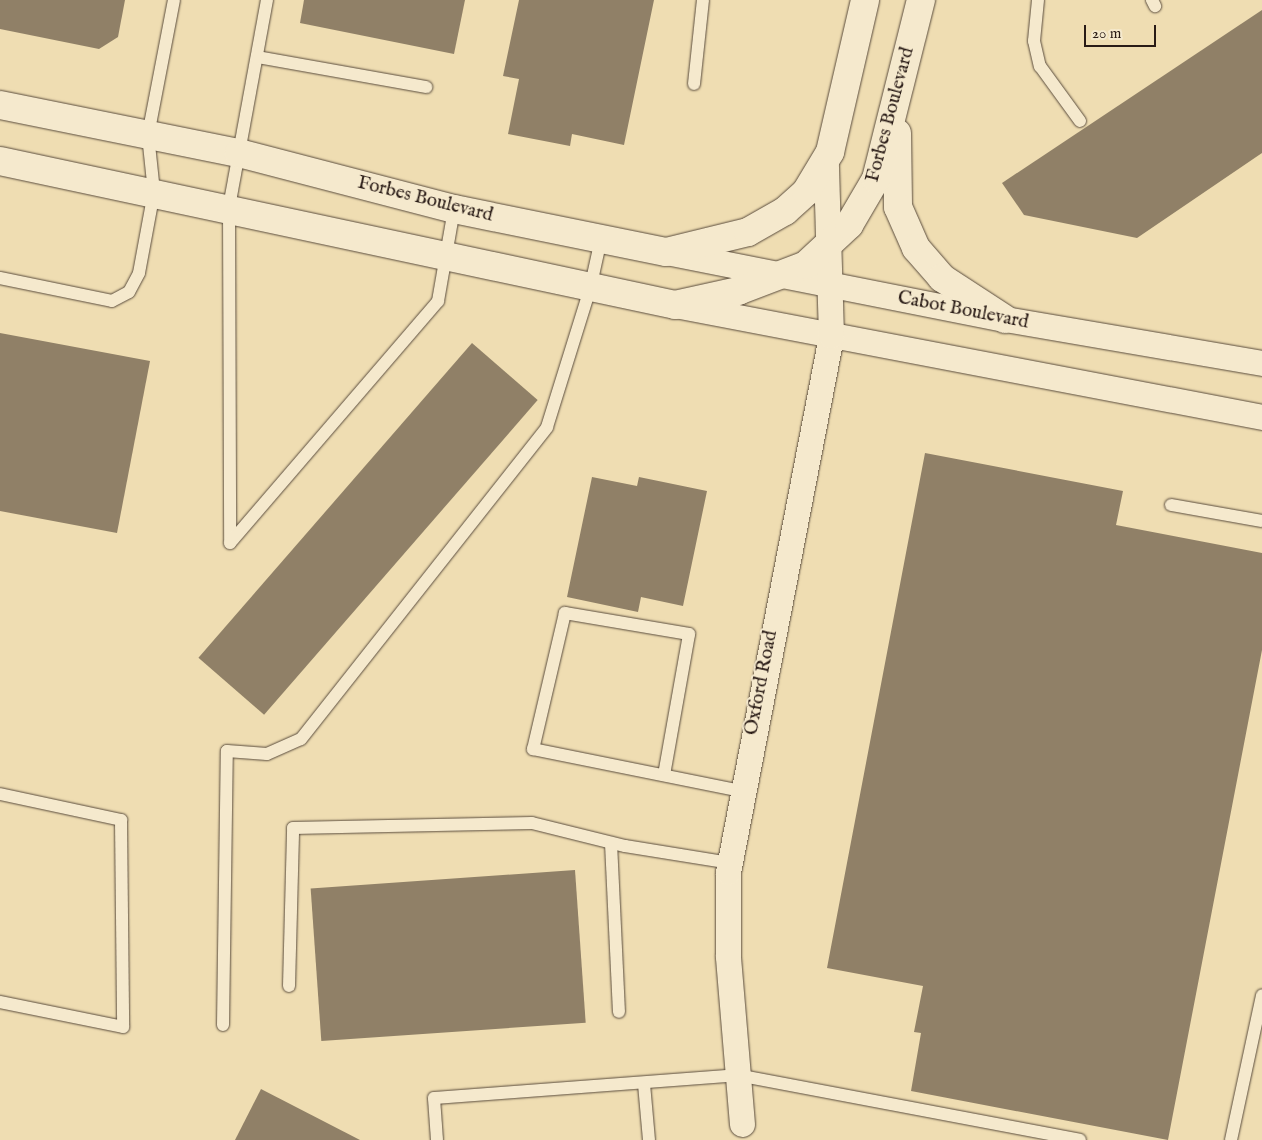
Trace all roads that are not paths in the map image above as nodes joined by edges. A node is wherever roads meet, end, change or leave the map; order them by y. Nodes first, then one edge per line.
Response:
1 (174, 0) edge
2 (267, 0) edge
3 (703, 0) edge
4 (865, 0) edge
5 (921, 0) edge
6 (1038, 0) edge
7 (257, 57) junction
8 (694, 84) dead end
9 (426, 87) dead end
10 (0, 105) edge
11 (896, 111) junction
12 (1080, 121) dead end
13 (148, 135) junction
14 (239, 153) junction
15 (0, 161) edge
16 (826, 164) junction
17 (154, 192) junction
18 (229, 208) junction
19 (454, 209) junction
20 (601, 239) junction
21 (830, 246) junction
22 (666, 252) junction
23 (447, 253) junction
24 (781, 275) junction
25 (0, 278) edge
26 (830, 286) junction
27 (590, 289) junction
28 (675, 305) junction
29 (1005, 319) junction
30 (831, 336) junction
31 (1262, 363) edge
32 (1262, 417) edge
33 (1171, 505) dead end
34 (1262, 521) edge
35 (664, 775) junction
36 (742, 791) junction
37 (0, 794) edge
38 (611, 842) junction
39 (730, 863) junction
40 (289, 986) dead end
41 (1262, 995) edge
42 (0, 1002) edge
43 (619, 1012) dead end
44 (223, 1025) dead end
45 (737, 1075) junction
46 (644, 1084) junction
47 (742, 1124) dead end
48 (437, 1140) edge
49 (649, 1140) edge
50 (1080, 1140) edge
51 (1231, 1140) edge

1 - 13 lane
2 - 7 lane
3 - 8 lane
4 - 16 street, Forbes Boulevard
5 - 11 street, Forbes Boulevard
6 - 12 lane
7 - 9 lane
7 - 14 lane
10 - 13 street, Forbes Boulevard
11 - 21 street, Forbes Boulevard
11 - 29 street
13 - 14 street, Forbes Boulevard
13 - 17 lane
14 - 18 lane
14 - 19 street, Forbes Boulevard
15 - 17 street, Forbes Boulevard
16 - 21 street, Forbes Boulevard
16 - 22 street, Forbes Boulevard
17 - 18 street, Forbes Boulevard
17 - 25 lane
18 - 23 street, Forbes Boulevard
18 - 23 lane
19 - 20 street, Forbes Boulevard
19 - 23 lane
20 - 22 street, Forbes Boulevard
20 - 27 lane
21 - 24 street, Forbes Boulevard
21 - 26 street, Oxford Road
22 - 24 street, Cabot Boulevard
23 - 27 street, Forbes Boulevard
24 - 26 street, Cabot Boulevard
24 - 28 street, Forbes Boulevard
26 - 29 street, Cabot Boulevard
26 - 30 street, Oxford Road
27 - 28 street, Forbes Boulevard
27 - 44 lane
28 - 30 street
29 - 31 street, Cabot Boulevard
30 - 32 street
30 - 36 street, Oxford Road
33 - 34 lane
35 - 35 lane
35 - 36 lane
36 - 39 street, Oxford Road
37 - 42 lane
38 - 39 lane
38 - 40 lane
38 - 43 lane
39 - 45 street, Oxford Road
41 - 51 lane
45 - 46 lane
45 - 47 street, Oxford Road
45 - 50 lane
46 - 48 lane
46 - 49 lane

